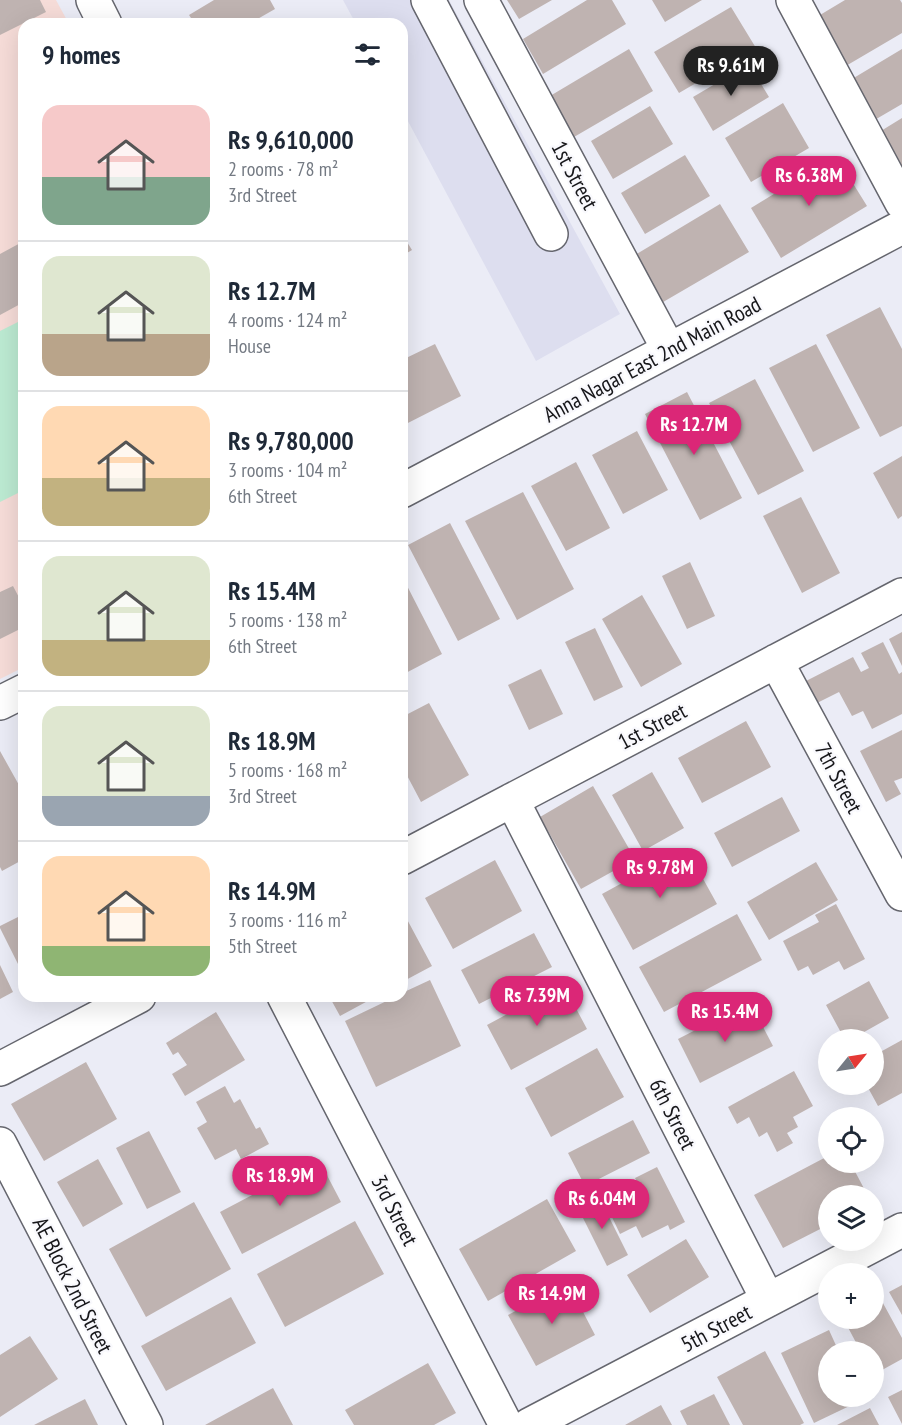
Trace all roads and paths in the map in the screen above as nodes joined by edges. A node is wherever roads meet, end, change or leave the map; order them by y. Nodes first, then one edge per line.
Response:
1 (93, 0) edge
2 (429, 0) edge
3 (481, 0) edge
4 (793, 0) edge
5 (102, 18) edge
6 (902, 203) edge
7 (902, 227) edge
8 (551, 234) dead end
9 (669, 350) junction
10 (408, 488) edge
11 (902, 595) edge
12 (776, 662) junction
13 (18, 694) edge
14 (0, 704) edge
15 (512, 800) junction
16 (408, 855) edge
17 (902, 894) edge
18 (128, 1002) edge
19 (287, 1002) edge
20 (0, 1069) edge
21 (0, 1144) edge
22 (902, 1230) edge
23 (768, 1300) junction
24 (146, 1425) edge
25 (506, 1425) edge
26 (529, 1425) edge

1 - 5 street
2 - 8 street
3 - 9 street, 1st Street
4 - 6 street
7 - 9 street, Anna Nagar East 2nd Main Road
9 - 10 street, Anna Nagar East 2nd Main Road
11 - 12 street, 1st Street
12 - 15 street, 1st Street
12 - 17 street, 7th Street
13 - 14 street
15 - 16 street, 1st Street
15 - 23 street, 6th Street
18 - 20 street
19 - 25 street, 3rd Street
21 - 24 street, AE Block 2nd Street
22 - 23 street, 5th Street
23 - 26 street, 5th Street

